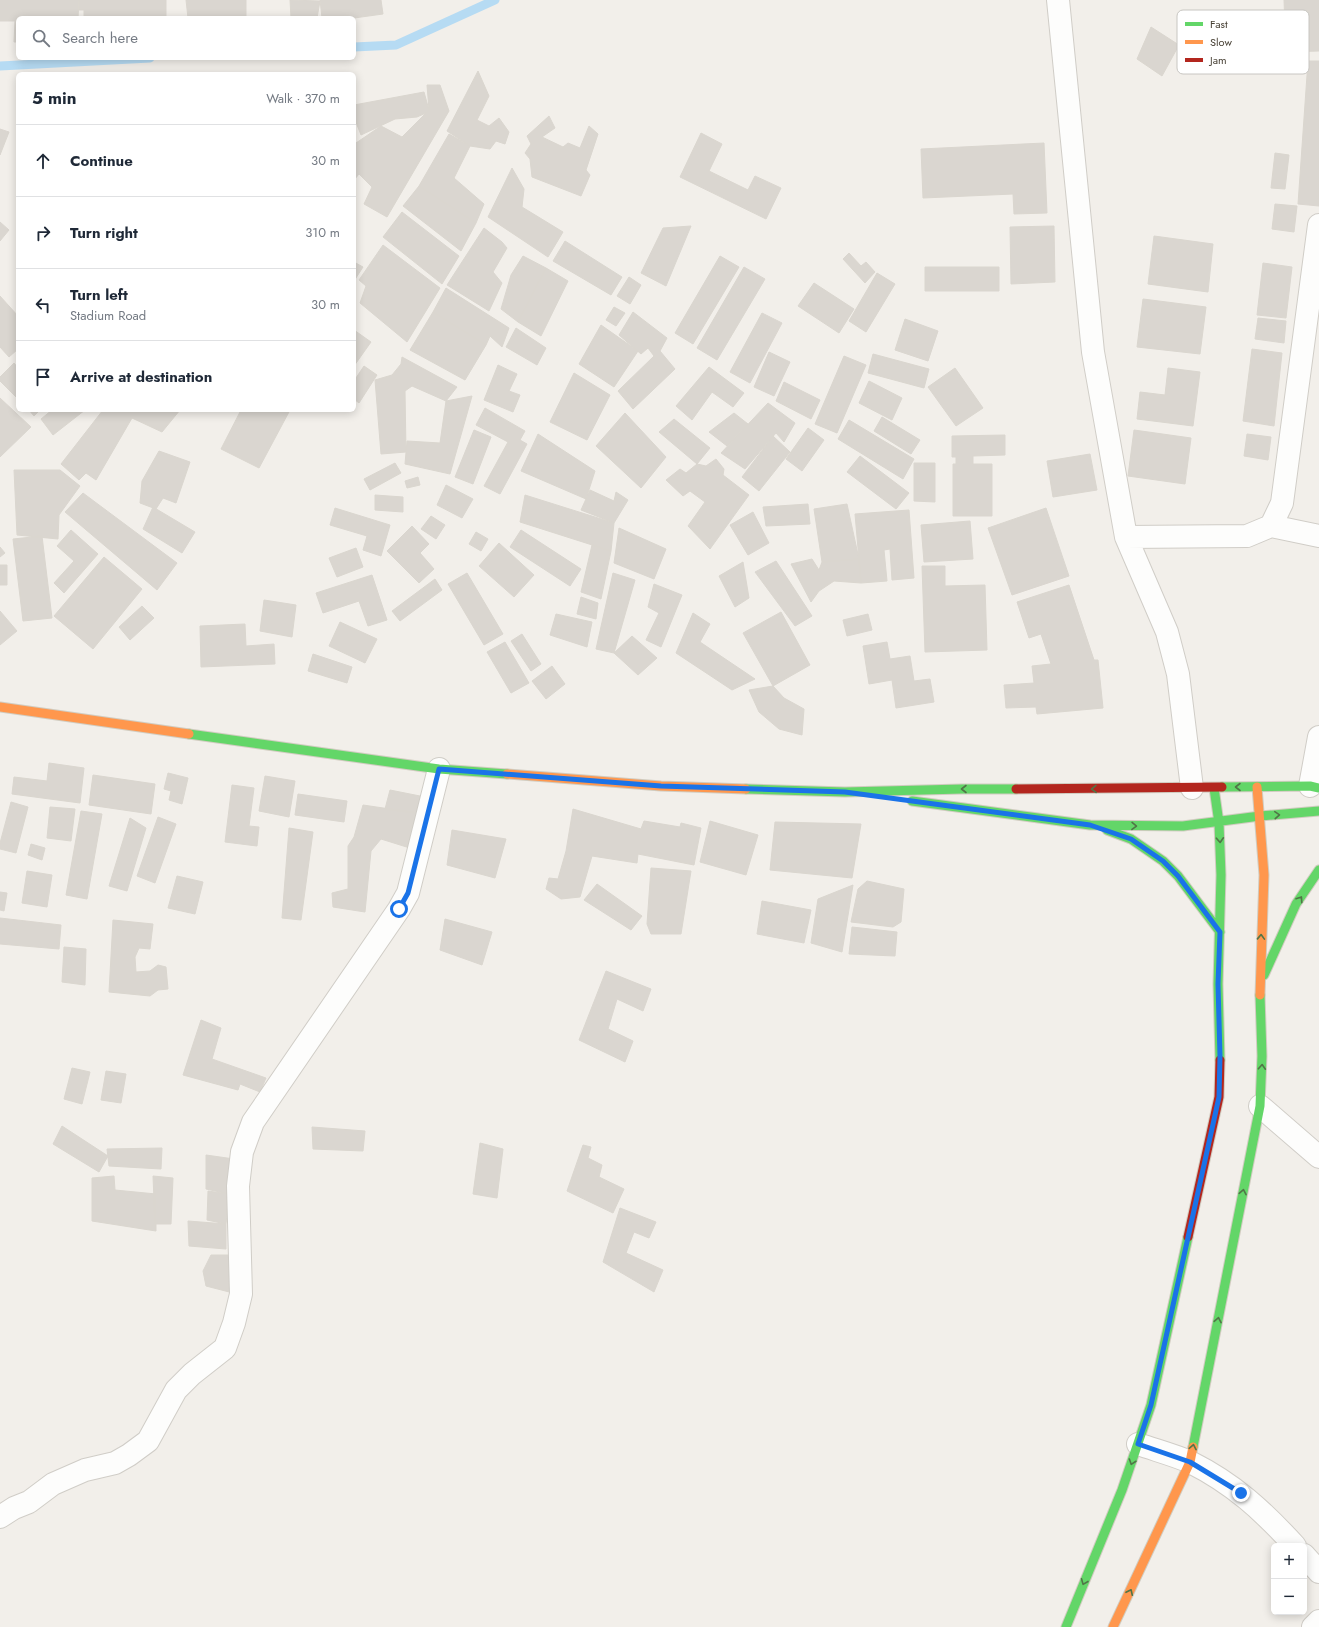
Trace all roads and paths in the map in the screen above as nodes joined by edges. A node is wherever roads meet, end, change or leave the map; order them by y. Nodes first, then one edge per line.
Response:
1 (1058, 0) edge
2 (1319, 225) edge
3 (1272, 526) junction
4 (1319, 536) edge
5 (1126, 537) junction
6 (0, 707) edge
7 (1319, 737) edge
8 (439, 769) junction
9 (1257, 787) junction
10 (1315, 787) edge
11 (1192, 788) junction
12 (1214, 788) junction
13 (845, 792) junction
14 (1319, 812) edge
15 (1260, 816) junction
16 (1219, 823) junction
17 (1090, 825) junction
18 (1319, 870) edge
19 (1220, 932) junction
20 (1260, 985) junction
21 (1260, 1106) junction
22 (1319, 1157) edge
23 (1138, 1444) junction
24 (1190, 1462) junction
25 (0, 1516) edge
26 (1292, 1543) edge
27 (1307, 1558) edge
28 (1319, 1572) edge
29 (1319, 1621) edge
30 (1066, 1627) edge
31 (1113, 1627) edge
32 (1313, 1627) edge

1 - 5 street
2 - 3 street
3 - 4 street
3 - 5 street
5 - 11 street
6 - 8 street
7 - 10 street
8 - 13 street
8 - 25 street
9 - 10 street
9 -> 12 street
9 - 15 street
11 - 12 street
11 -> 13 street
12 - 16 street
13 - 17 street
15 -> 14 street
15 - 16 street
20 -> 15 street
17 -> 16 street
16 -> 19 street
17 - 19 street
20 -> 18 street
19 - 23 street
21 -> 20 street
21 - 22 street
24 -> 21 street
23 - 24 street
23 -> 30 street
24 - 26 street
31 -> 24 street
27 - 28 street
29 - 32 street

